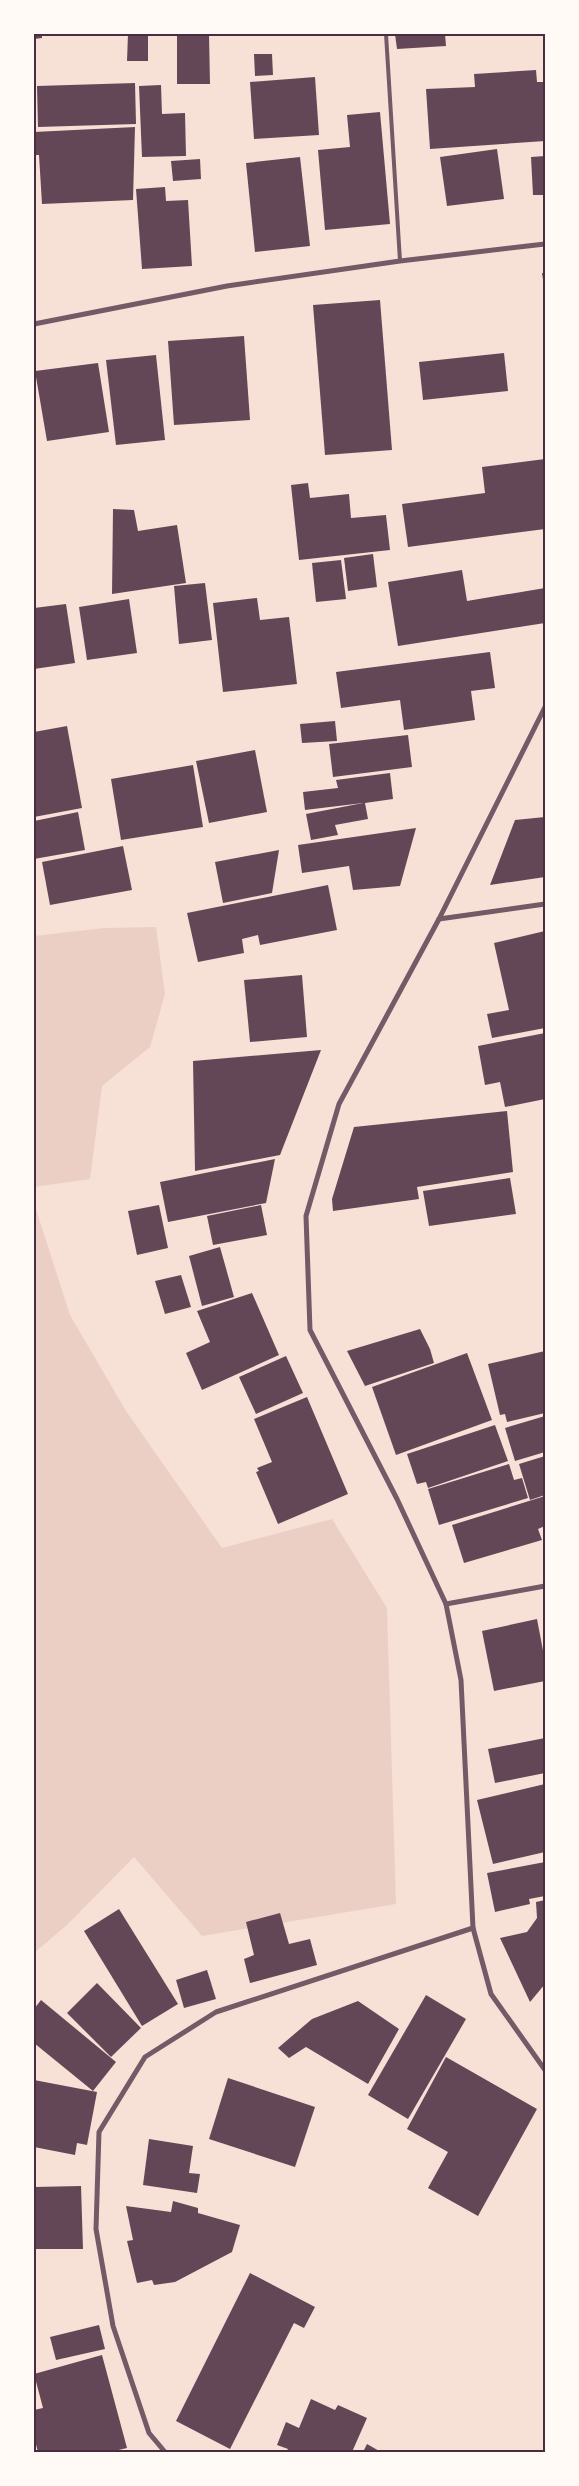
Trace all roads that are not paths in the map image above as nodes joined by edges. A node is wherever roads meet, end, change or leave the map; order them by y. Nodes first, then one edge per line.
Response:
1 (386, 34) edge
2 (545, 244) edge
3 (400, 261) junction
4 (34, 324) edge
5 (545, 708) edge
6 (545, 904) edge
7 (439, 919) junction
8 (545, 1586) edge
9 (446, 1604) junction
10 (473, 1928) junction
11 (545, 2070) edge
12 (165, 2452) edge

1 - 3 lane
2 - 3 street
3 - 4 street
5 - 7 street
6 - 7 street
7 - 9 street
8 - 9 street
9 - 10 street
10 - 11 street
10 - 12 street

